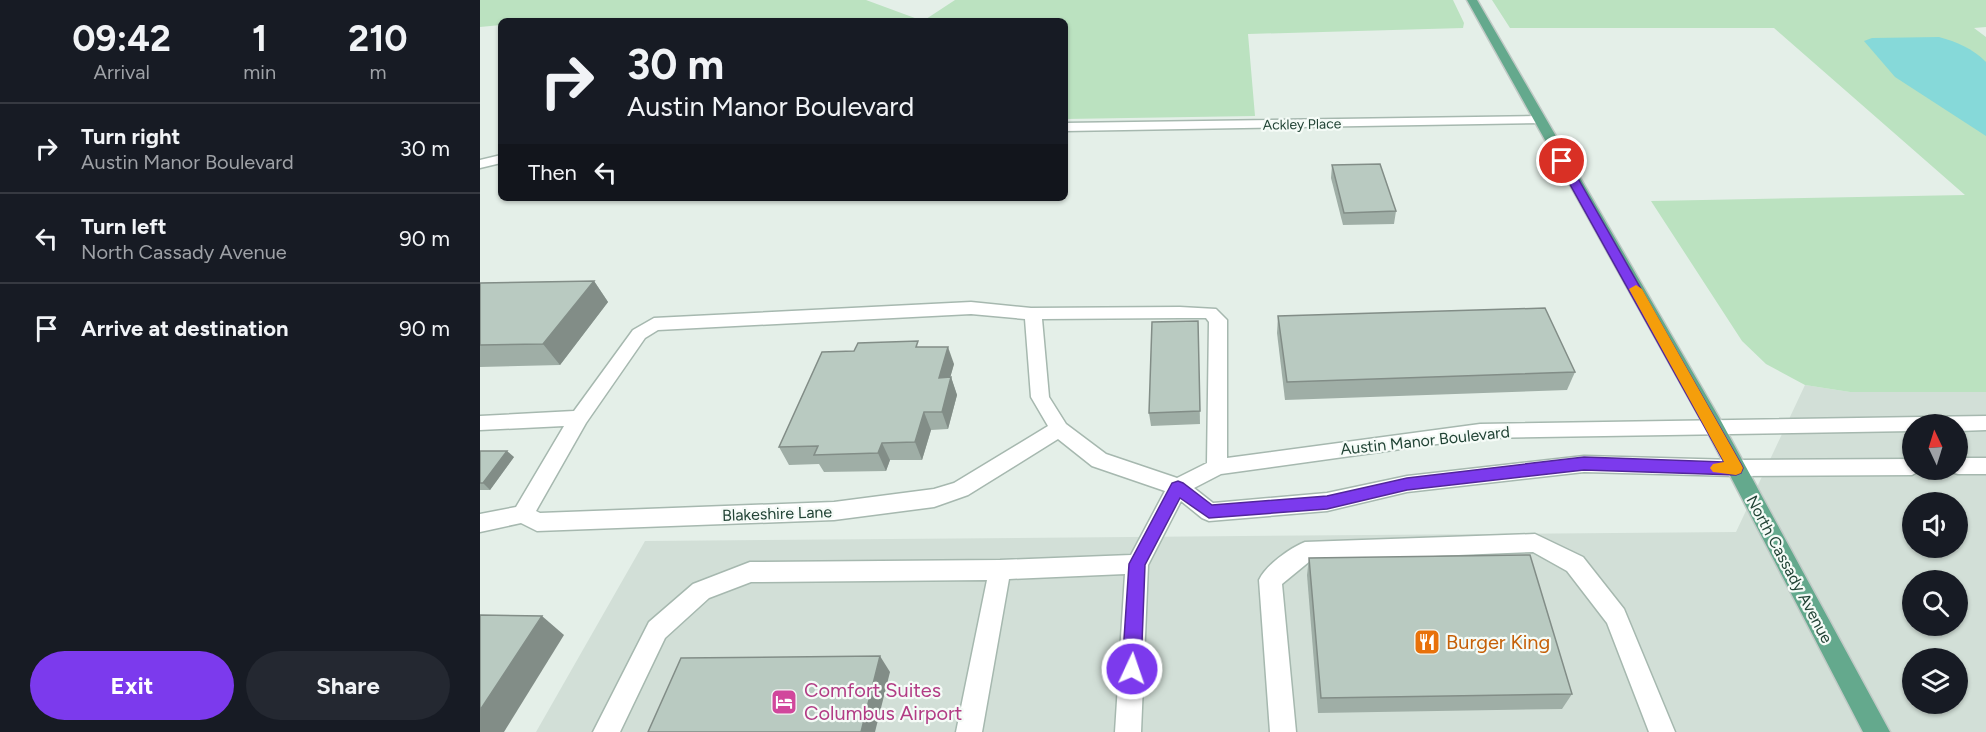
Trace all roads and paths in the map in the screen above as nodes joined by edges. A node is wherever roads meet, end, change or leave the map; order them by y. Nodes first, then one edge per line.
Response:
1 (1472, 0) edge
2 (1539, 120) junction
3 (1068, 127) edge
4 (498, 160) edge
5 (480, 164) edge
6 (1033, 314) junction
7 (579, 418) junction
8 (480, 423) edge
9 (1986, 423) edge
10 (1714, 426) junction
11 (1059, 429) junction
12 (1902, 466) edge
13 (1968, 466) edge
14 (1986, 466) edge
15 (1217, 467) junction
16 (1736, 468) junction
17 (1178, 487) junction
18 (523, 514) junction
19 (480, 523) edge
20 (1137, 564) junction
21 (1000, 570) junction
22 (606, 732) edge
23 (969, 732) edge
24 (1128, 732) edge
25 (1283, 732) edge
26 (1662, 732) edge
27 (1877, 732) edge

1 - 2 main road, North Cassady Avenue
2 - 3 street, Ackley Place
2 - 10 main road, North Cassady Avenue
4 - 5 street
6 - 7 street
6 - 11 street
6 - 15 street
7 - 8 street
7 - 18 street
9 - 10 street, Austin Manor Boulevard
10 - 15 street, Austin Manor Boulevard
10 - 16 main road, North Cassady Avenue
11 - 17 street
11 - 18 street, Blakeshire Lane
12 - 16 street
13 - 14 street
15 - 17 street, Austin Manor Boulevard
16 - 17 street
16 - 27 main road, North Cassady Avenue
17 - 20 street
18 - 19 street, Blakeshire Lane
20 - 21 street
20 - 24 street
21 - 22 street
21 - 23 street
25 - 26 street

